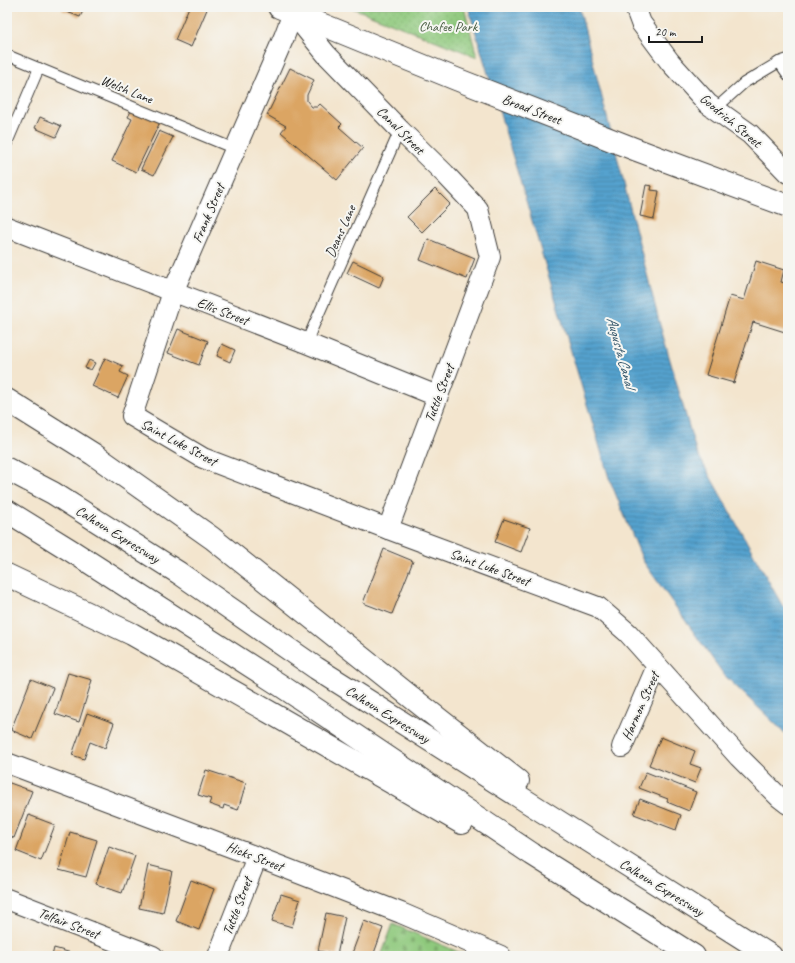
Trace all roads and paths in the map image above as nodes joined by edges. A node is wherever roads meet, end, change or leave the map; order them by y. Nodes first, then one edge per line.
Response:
1 (635, 7) edge
2 (289, 9) edge
3 (7, 55) edge
4 (783, 60) edge
5 (39, 68) junction
6 (788, 75) edge
7 (715, 109) junction
8 (400, 130) junction
9 (7, 143) edge
10 (235, 149) junction
11 (788, 173) edge
12 (788, 206) edge
13 (7, 227) edge
14 (490, 257) joint
15 (173, 292) junction
16 (306, 343) junction
17 (437, 396) junction
18 (7, 400) edge
19 (132, 416) joint
20 (7, 469) edge
21 (7, 511) edge
22 (388, 529) junction
23 (7, 576) edge
24 (657, 666) junction
25 (622, 747) dead end
26 (7, 763) edge
27 (788, 804) edge
28 (611, 855) junction
29 (256, 857) junction
30 (7, 899) edge
31 (152, 956) edge
32 (218, 956) edge
33 (501, 956) edge
34 (693, 956) edge
35 (771, 956) edge

1 - 7 street, Goodrich Street
2 - 8 street, Canal Street
2 - 10 street, Frank Street
2 - 12 main road, Broad Street
3 - 5 lane, Welsh Lane
4 - 6 lane
4 - 7 lane
5 - 9 lane
5 - 10 lane, Welsh Lane
7 - 11 street, Goodrich Street
8 - 14 street, Canal Street
8 - 16 lane, Deans Lane
10 - 15 street, Frank Street
13 - 15 street, Ellis Street
14 - 17 street, Tuttle Street
15 - 16 street, Ellis Street
15 - 19 street, Frank Street
16 - 17 street, Ellis Street
17 - 22 street, Tuttle Street
18 - 28 main road
19 - 22 street, Saint Luke Street
20 - 28 main road, Calhoun Expressway
21 - 34 main road
22 - 24 street, Saint Luke Street
23 - 34 main road
24 - 25 street, Harmon Street
24 - 27 street, Saint Luke Street
26 - 29 street, Hicks Street
28 - 35 main road, Calhoun Expressway
29 - 32 street, Tuttle Street
29 - 33 street, Hicks Street
30 - 31 street, Telfair Street

